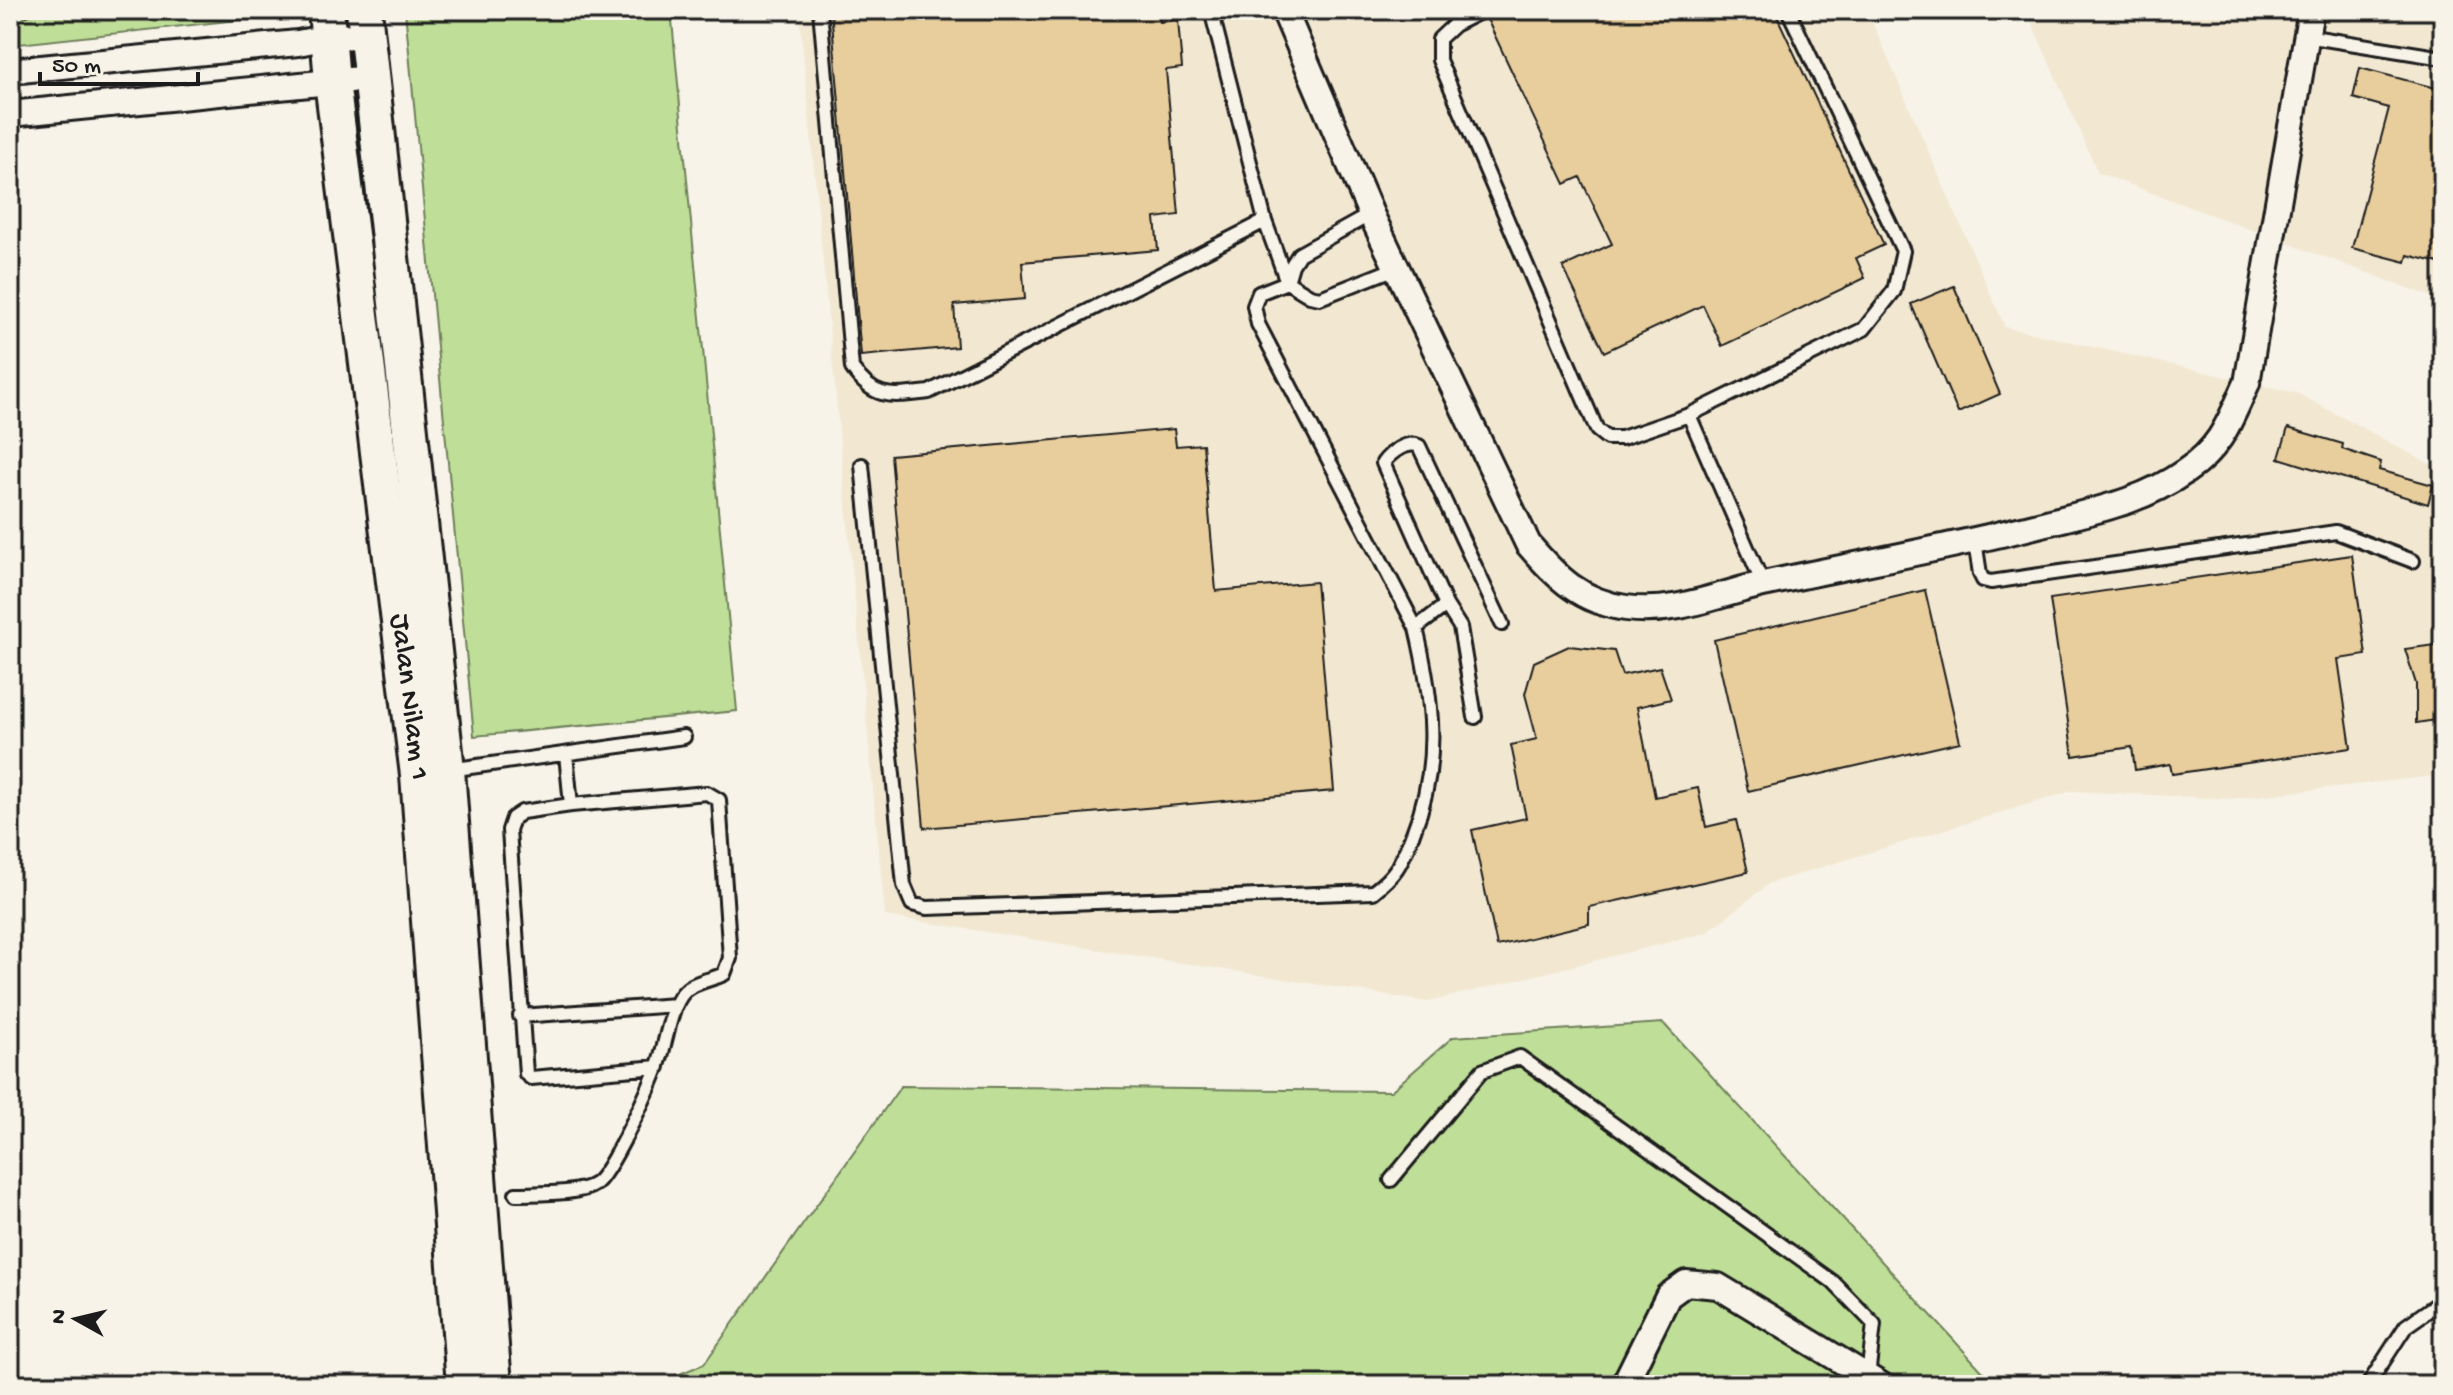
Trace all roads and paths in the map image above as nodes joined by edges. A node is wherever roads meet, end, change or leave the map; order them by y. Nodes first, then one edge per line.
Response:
1 (42, 10) edge
2 (820, 10) edge
3 (1211, 10) edge
4 (1284, 10) edge
5 (1484, 10) edge
6 (1788, 10) edge
7 (2311, 10) edge
8 (10, 20) edge
9 (365, 23) edge
10 (328, 24) edge
11 (2306, 36) junction
12 (2443, 58) edge
13 (10, 71) edge
14 (370, 78) junction
15 (332, 81) junction
16 (10, 114) edge
17 (1371, 214) junction
18 (1265, 221) junction
19 (1396, 268) junction
20 (1287, 282) junction
21 (1689, 415) junction
22 (862, 465) dead end
23 (1975, 541) junction
24 (2413, 561) dead end
25 (1763, 584) junction
26 (1446, 605) junction
27 (1502, 624) dead end
28 (1416, 628) junction
29 (1475, 717) dead end
30 (684, 737) dead end
31 (566, 754) junction
32 (432, 772) junction
33 (571, 805) junction
34 (676, 1005) junction
35 (520, 1016) junction
36 (658, 1067) junction
37 (1391, 1180) dead end
38 (516, 1194) dead end
39 (2443, 1300) edge
40 (1874, 1381) edge
41 (464, 1385) edge
42 (494, 1385) edge
43 (1624, 1385) edge
44 (2368, 1385) edge

1 - 8 path
2 - 18 lane
3 - 18 lane
4 - 17 street
5 - 21 lane
6 - 21 lane
7 - 11 street
9 - 10 street
9 - 14 main road, Jalan Nilam 1
10 - 13 street
10 - 15 main road, Jalan Nilam 1
11 - 12 lane
11 - 23 street
14 - 15 street
14 - 32 main road, Jalan Nilam 1
15 - 16 street
15 - 32 main road, Jalan Nilam 1
17 - 19 street
17 - 20 lane
18 - 20 lane
19 - 20 lane
19 - 25 street
20 - 28 lane
21 - 25 lane
22 - 28 lane
23 - 24 lane
23 - 25 street
26 - 27 lane
26 - 28 lane
26 - 29 lane
30 - 31 lane
31 - 32 lane
31 - 33 lane
32 - 41 main road, Jalan Nilam 1
32 - 42 main road, Jalan Nilam 1
33 - 34 lane
33 - 35 lane
34 - 35 lane
34 - 36 lane
35 - 36 lane
36 - 38 lane
37 - 40 lane
39 - 44 lane
40 - 43 street

